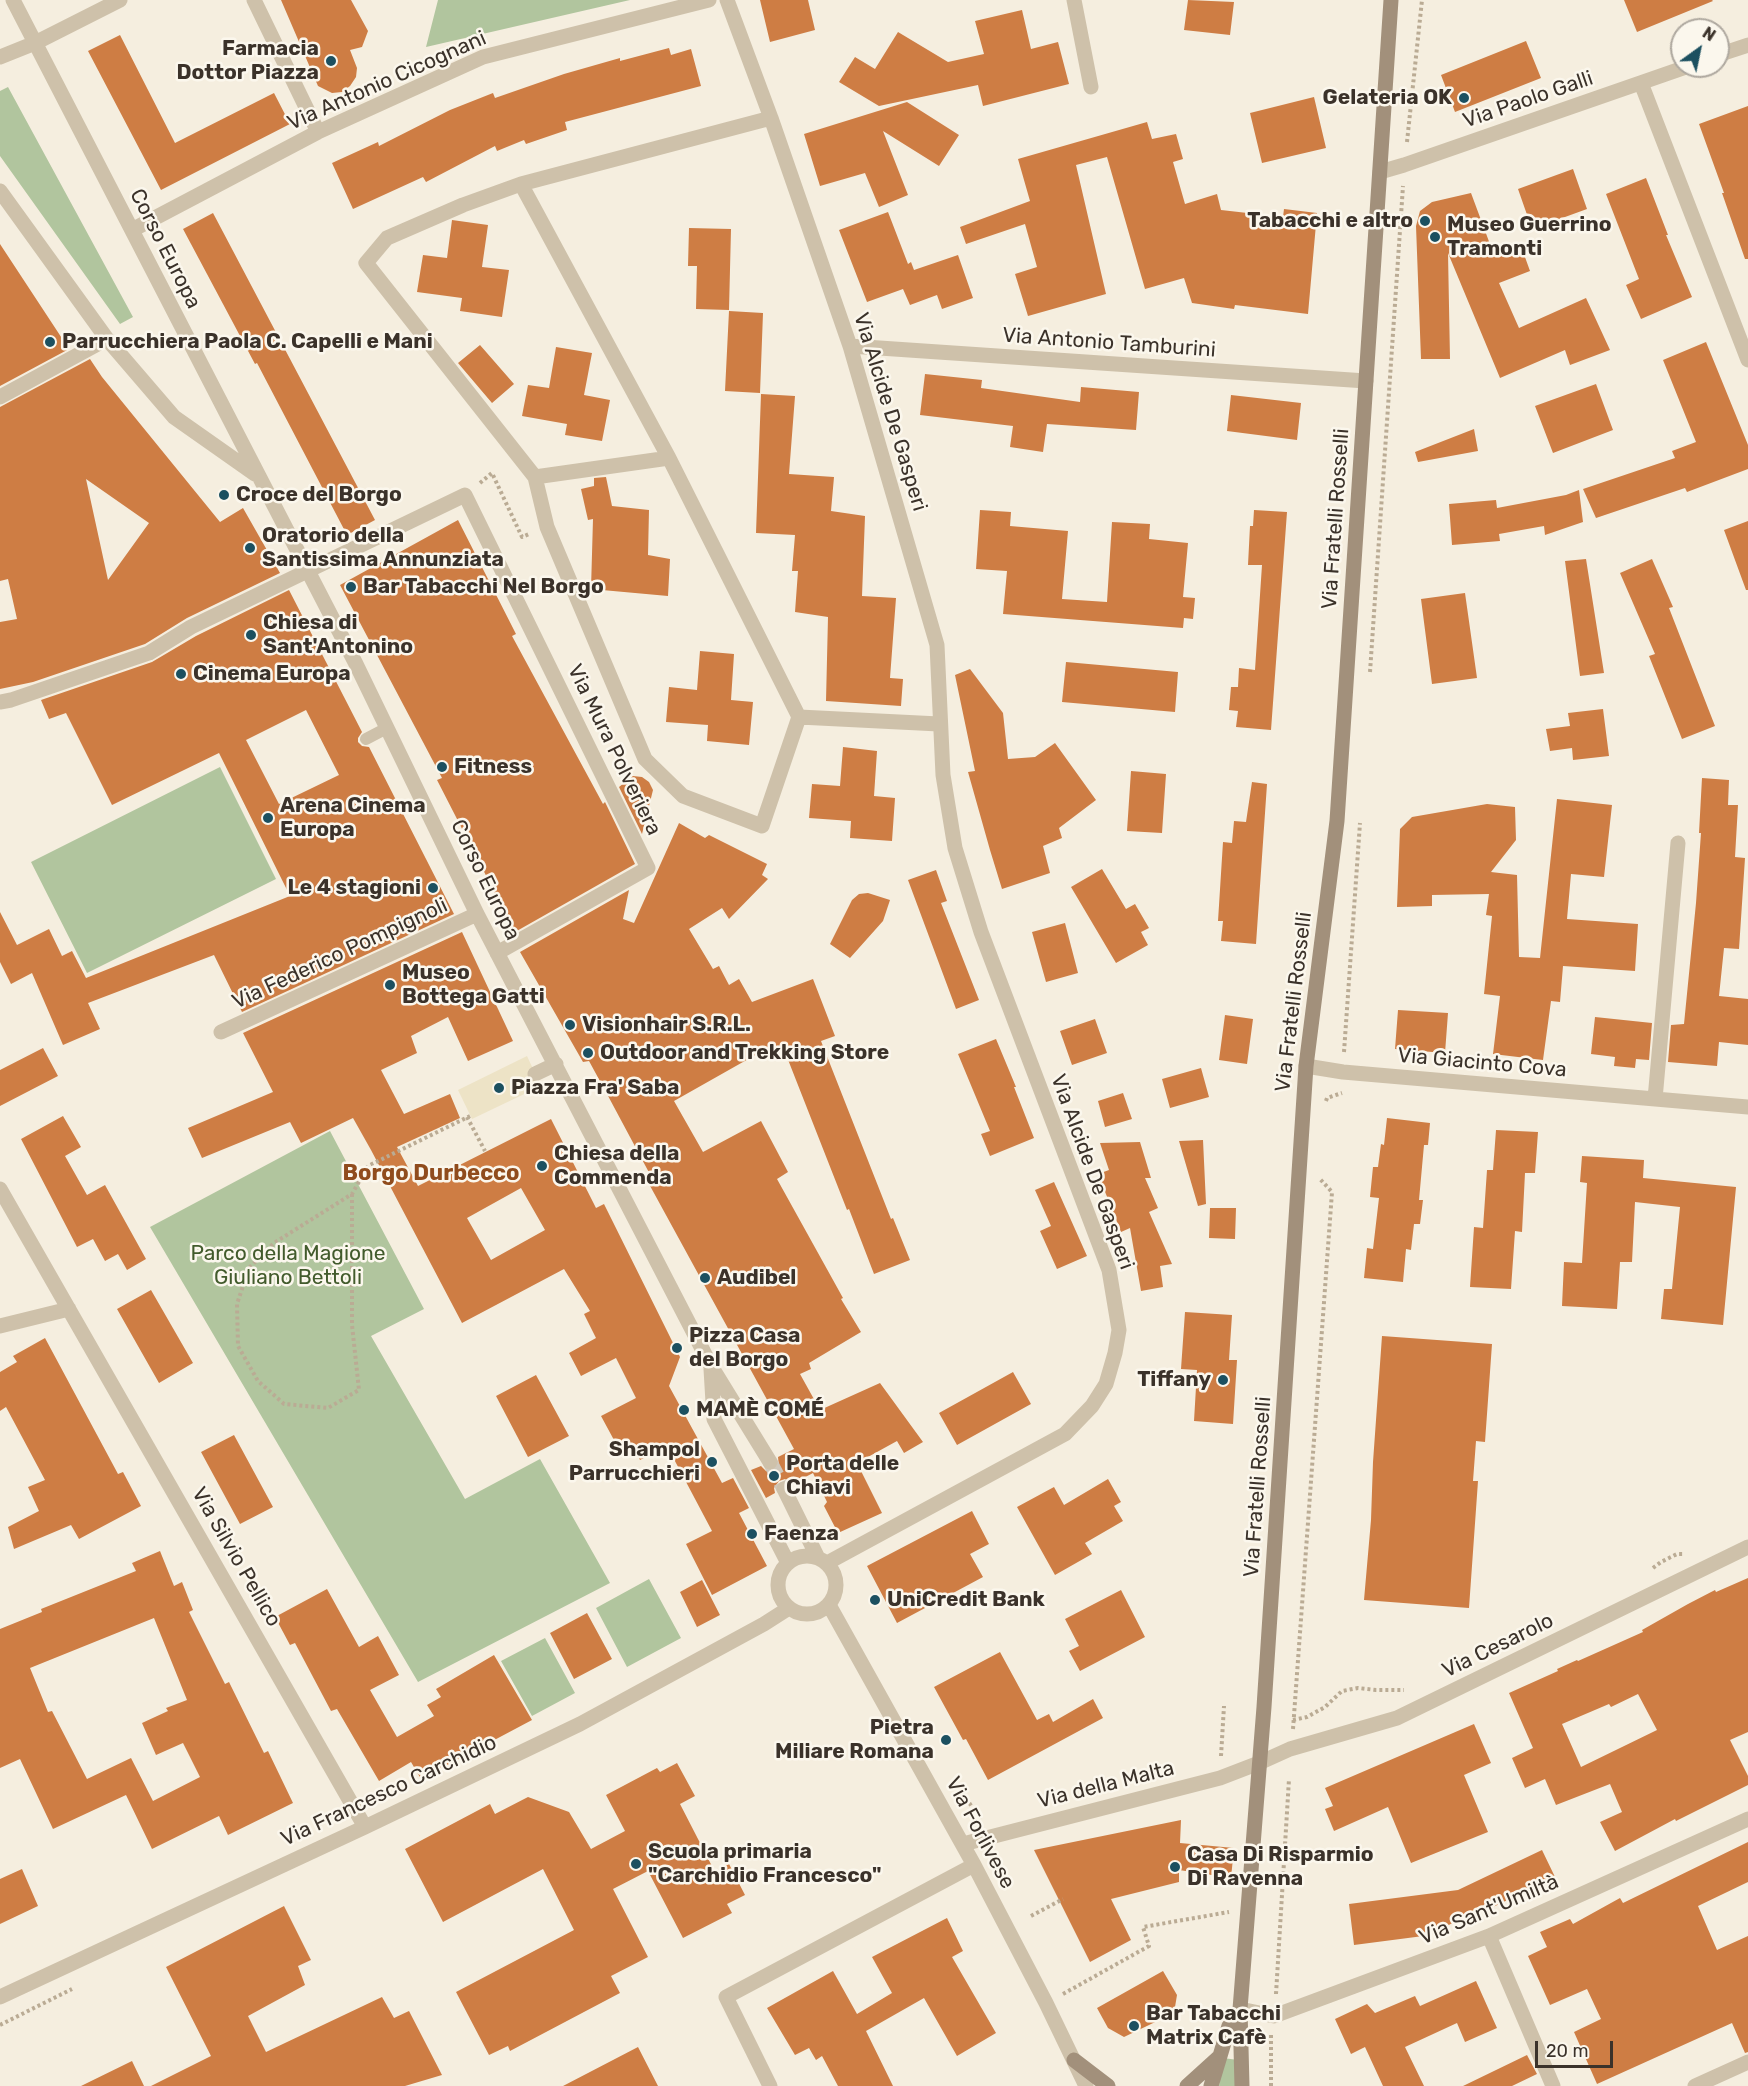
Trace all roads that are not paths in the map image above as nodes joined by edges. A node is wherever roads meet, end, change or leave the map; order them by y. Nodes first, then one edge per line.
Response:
1 (13, 0) edge
2 (120, 0) edge
3 (254, 0) edge
4 (709, 0) edge
5 (727, 0) edge
6 (1074, 0) edge
7 (1390, 0) edge
8 (34, 43) junction
9 (1748, 45) edge
10 (1730, 52) edge
11 (0, 57) edge
12 (1670, 73) edge
13 (1641, 83) junction
14 (1091, 87) dead end
15 (771, 118) junction
16 (318, 132) junction
17 (1380, 172) junction
18 (521, 184) junction
19 (0, 191) edge
20 (132, 230) junction
21 (107, 339) junction
22 (850, 346) junction
23 (1748, 360) edge
24 (1366, 381) junction
25 (0, 397) edge
26 (669, 458) junction
27 (258, 476) junction
28 (534, 477) junction
29 (308, 570) junction
30 (0, 702) edge
31 (800, 717) junction
32 (939, 724) junction
33 (387, 728) junction
34 (366, 739) dead end
35 (1678, 843) dead end
36 (477, 914) junction
37 (497, 953) junction
38 (221, 1032) dead end
39 (556, 1064) junction
40 (1306, 1066) junction
41 (536, 1074) dead end
42 (1654, 1099) junction
43 (1748, 1107) edge
44 (0, 1189) edge
45 (69, 1309) junction
46 (0, 1326) edge
47 (711, 1366) junction
48 (770, 1462) tunnel mouth
49 (784, 1489) tunnel mouth
50 (1748, 1548) edge
51 (823, 1561) junction
52 (788, 1563) junction
53 (830, 1605) junction
54 (789, 1608) junction
55 (1259, 1763) junction
56 (1748, 1819) edge
57 (365, 1827) junction
58 (963, 1844) junction
59 (974, 1865) junction
60 (1488, 1935) junction
61 (0, 1997) edge
62 (1240, 2009) junction
63 (1219, 2057) junction
64 (1074, 2060) junction
65 (1748, 2062) edge
66 (770, 2086) edge
67 (1086, 2086) edge
68 (1108, 2086) edge
69 (1187, 2086) edge
70 (1211, 2086) edge
71 (1242, 2086) edge
72 (1553, 2086) edge
73 (1695, 2086) edge

1 - 8 street, Corso Europa
2 - 8 street
3 - 16 street
4 - 16 street, Via Antonio Cicognani
5 - 15 street, Via Alcide De Gasperi
6 - 14 street
7 - 17 main road, Via Fratelli Rosselli
8 - 11 street
8 - 20 street, Corso Europa
9 - 10 street
12 - 13 street, Via Paolo Galli
13 - 17 street, Via Paolo Galli
13 - 23 street
15 - 18 street
15 - 22 street, Via Alcide De Gasperi
16 - 20 street, Via Antonio Cicognani
17 - 24 main road, Via Fratelli Rosselli
18 - 26 street
18 - 28 street
19 - 21 street, Corso Europa
20 - 27 street, Corso Europa
21 - 25 street
21 - 27 street, Corso Europa
22 - 24 street, Via Antonio Tamburini
22 - 32 street, Via Alcide De Gasperi
24 - 40 main road, Via Fratelli Rosselli
26 - 28 street
26 - 31 street
27 - 29 street, Corso Europa
28 - 31 street
29 - 30 street
29 - 33 street, Corso Europa
29 - 37 street, Via Mura Polveriera
31 - 32 street
32 - 51 street, Via Alcide De Gasperi
33 - 34 lane
33 - 36 street, Corso Europa
35 - 42 street
36 - 37 street, Corso Europa
36 - 38 street, Via Federico Pompignoli
37 - 39 street, Corso Europa
39 - 41 street
39 - 47 street, Corso Europa
40 - 42 street, Via Giacinto Cova
40 - 55 main road, Via Fratelli Rosselli
42 - 43 street, Via Giacinto Cova
44 - 45 street, Via Silvio Pellico
45 - 46 street
45 - 57 street, Via Silvio Pellico
47 - 48 street, Corso Europa
47 - 52 street, Corso Europa
49 - 51 street
50 - 55 street, Via Cesarolo
51 - 52 street
51 - 53 street
52 - 54 street
53 - 54 street
53 - 58 street, Via Forlivese
54 - 57 street, Via Francesco Carchidio
55 - 58 street, Via della Malta
55 - 62 main road, Via Fratelli Rosselli
56 - 60 street, Via Sant'Umiltà
57 - 61 street, Via Francesco Carchidio
58 - 59 street, Via Forlivese
59 - 64 street, Via Forlivese
59 - 66 street
60 - 62 street, Via Sant'Umiltà
60 - 72 street
62 - 63 main road, Via Fratelli Rosselli
62 - 71 main road, Via Fratelli Rosselli
63 - 69 main road
63 - 70 main road, Via Fratelli Rosselli
64 - 67 street, Via Forlivese
64 - 68 main road
65 - 73 street

